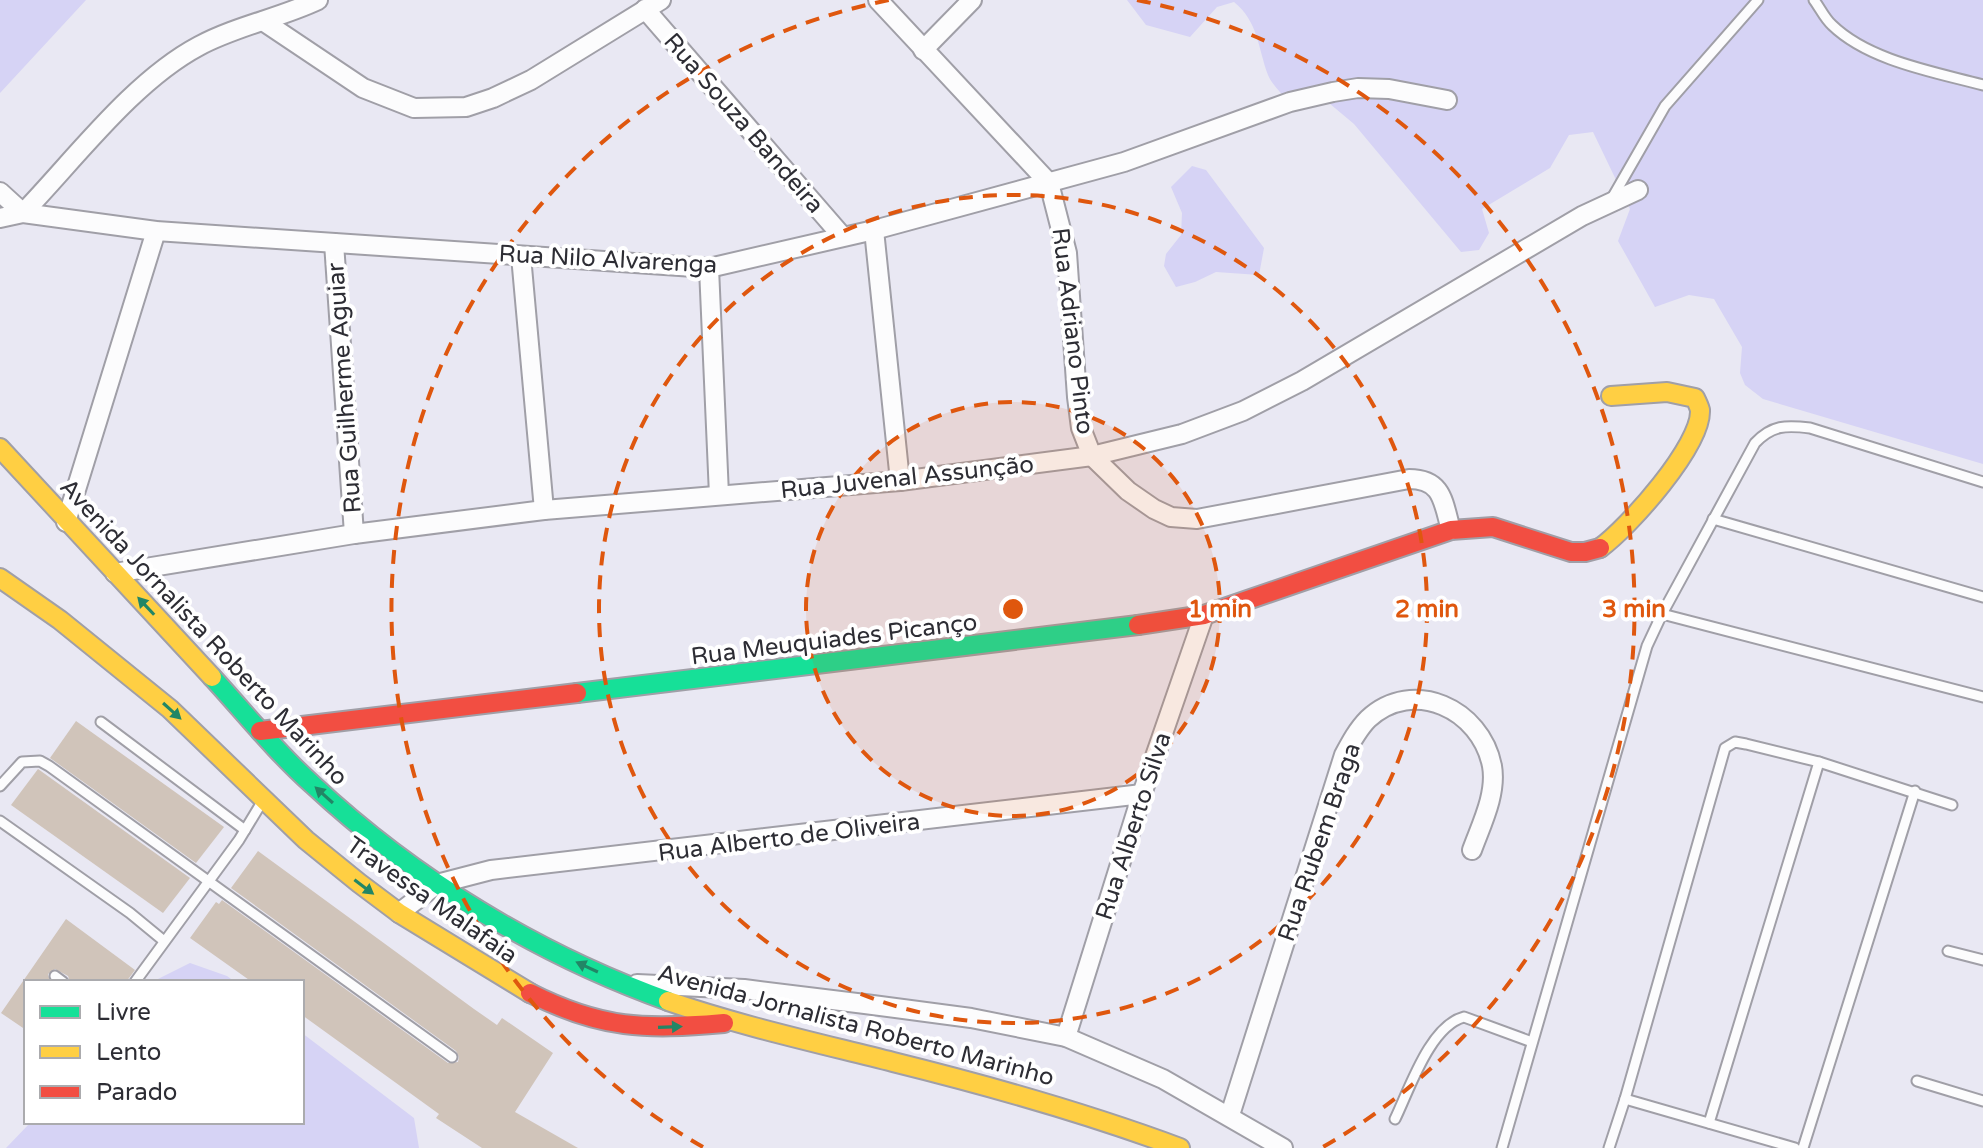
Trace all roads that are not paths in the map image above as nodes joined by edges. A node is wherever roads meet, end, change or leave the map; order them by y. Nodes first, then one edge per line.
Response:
1 (318, 0) edge
2 (878, 0) edge
3 (972, 0) edge
4 (1758, 0) edge
5 (1814, 0) edge
6 (294, 5) edge
7 (653, 5) edge
8 (263, 21) junction
9 (923, 50) junction
10 (1983, 85) edge
11 (1447, 100) dead end
12 (1049, 183) junction
13 (1638, 190) dead end
14 (0, 192) edge
15 (1610, 202) junction
16 (23, 213) junction
17 (0, 218) edge
18 (874, 230) junction
19 (156, 231) junction
20 (842, 236) junction
21 (334, 243) junction
22 (521, 256) junction
23 (709, 268) junction
24 (1611, 396) dead end
25 (0, 448) edge
26 (1092, 456) junction
27 (900, 481) junction
28 (1983, 482) edge
29 (719, 495) junction
30 (544, 510) junction
31 (1713, 519) junction
32 (66, 522) junction
33 (1451, 530) junction
34 (354, 534) junction
35 (115, 573) junction
36 (0, 578) edge
37 (1983, 597) edge
38 (1662, 614) junction
39 (1204, 615) junction
40 (1983, 697) edge
41 (101, 722) dead end
42 (260, 731) junction
43 (1819, 762) junction
44 (0, 786) edge
45 (1915, 791) junction
46 (1142, 794) junction
47 (264, 798) junction
48 (1952, 805) dead end
49 (0, 821) edge
50 (245, 830) junction
51 (1472, 850) dead end
52 (211, 881) junction
53 (437, 884) junction
54 (399, 913) junction
55 (164, 941) junction
56 (1948, 951) dead end
57 (1983, 960) edge
58 (136, 980) edge
59 (620, 983) junction
60 (740, 1022) junction
61 (1066, 1037) junction
62 (1532, 1042) junction
63 (452, 1057) dead end
64 (1917, 1081) dead end
65 (1625, 1099) junction
66 (1983, 1101) edge
67 (1230, 1115) junction
68 (1395, 1119) dead end
69 (1709, 1123) junction
70 (1180, 1148) edge
71 (1283, 1148) edge
72 (1502, 1148) edge
73 (1609, 1148) edge
74 (1795, 1148) edge
75 (1803, 1148) edge

1 - 6 street
2 - 9 street, Rua Adriano Pinto
3 - 9 street
4 - 15 lane
5 - 10 lane
6 - 8 street
7 - 8 street
7 - 20 street, Rua Souza Bandeira
8 - 16 street
9 - 12 street, Rua Adriano Pinto
11 - 12 street, Rua Nilo Alvarenga
12 - 18 street, Rua Nilo Alvarenga
12 - 26 street, Rua Adriano Pinto
13 - 15 street, Rua Juvenal Assunção
14 - 16 street
15 - 26 street, Rua Juvenal Assunção
16 - 17 street, Rua Nilo Alvarenga
16 - 19 street, Rua Nilo Alvarenga
18 - 20 street, Rua Nilo Alvarenga
18 - 27 street
19 - 21 street, Rua Nilo Alvarenga
19 - 32 street
20 - 23 street, Rua Nilo Alvarenga
21 - 22 street, Rua Nilo Alvarenga
21 - 34 street, Rua Guilherme Aguiar
22 - 23 street, Rua Nilo Alvarenga
22 - 30 street
23 - 29 street
24 - 33 main road, Rua Meuquiades Picanço
25 - 32 main road, Avenida Jornalista Roberto Marinho
26 - 27 street, Rua Juvenal Assunção
26 - 33 street, Rua Adriano Pinto
27 - 29 street, Rua Juvenal Assunção
28 - 31 lane
29 - 30 street, Rua Juvenal Assunção
30 - 34 street, Rua Juvenal Assunção
31 - 37 lane
31 - 38 lane
32 - 35 main road, Avenida Jornalista Roberto Marinho
33 - 39 main road, Rua Meuquiades Picanço
34 - 35 street, Rua Juvenal Assunção
42 -> 35 main road, Avenida Jornalista Roberto Marinho
36 -> 47 main road, Travessa Malafaia
38 - 40 lane
38 - 62 lane
39 - 42 main road, Rua Meuquiades Picanço
39 - 46 street, Rua Alberto Silva
41 - 50 lane
53 -> 42 main road, Avenida Jornalista Roberto Marinho
43 - 45 lane
43 - 65 lane
43 - 69 lane
44 - 52 lane
45 - 48 lane
45 - 75 lane
46 - 53 street, Rua Alberto de Oliveira
46 - 61 street, Rua Alberto Silva
47 - 50 lane
47 -> 54 main road, Travessa Malafaia
49 - 55 lane
50 - 52 lane
51 - 67 street, Rua Rubem Braga
52 - 55 lane
52 - 63 lane
53 - 54 street
59 -> 53 main road, Avenida Jornalista Roberto Marinho
54 -> 60 main road, Travessa Malafaia
55 - 58 lane
56 - 57 lane
59 - 60 main road, Avenida Jornalista Roberto Marinho
59 - 61 street
60 - 70 main road, Avenida Jornalista Roberto Marinho
61 - 67 street
62 - 68 lane
62 - 72 lane
64 - 66 lane
65 - 69 lane
65 - 73 lane
67 - 71 street
69 - 74 lane

